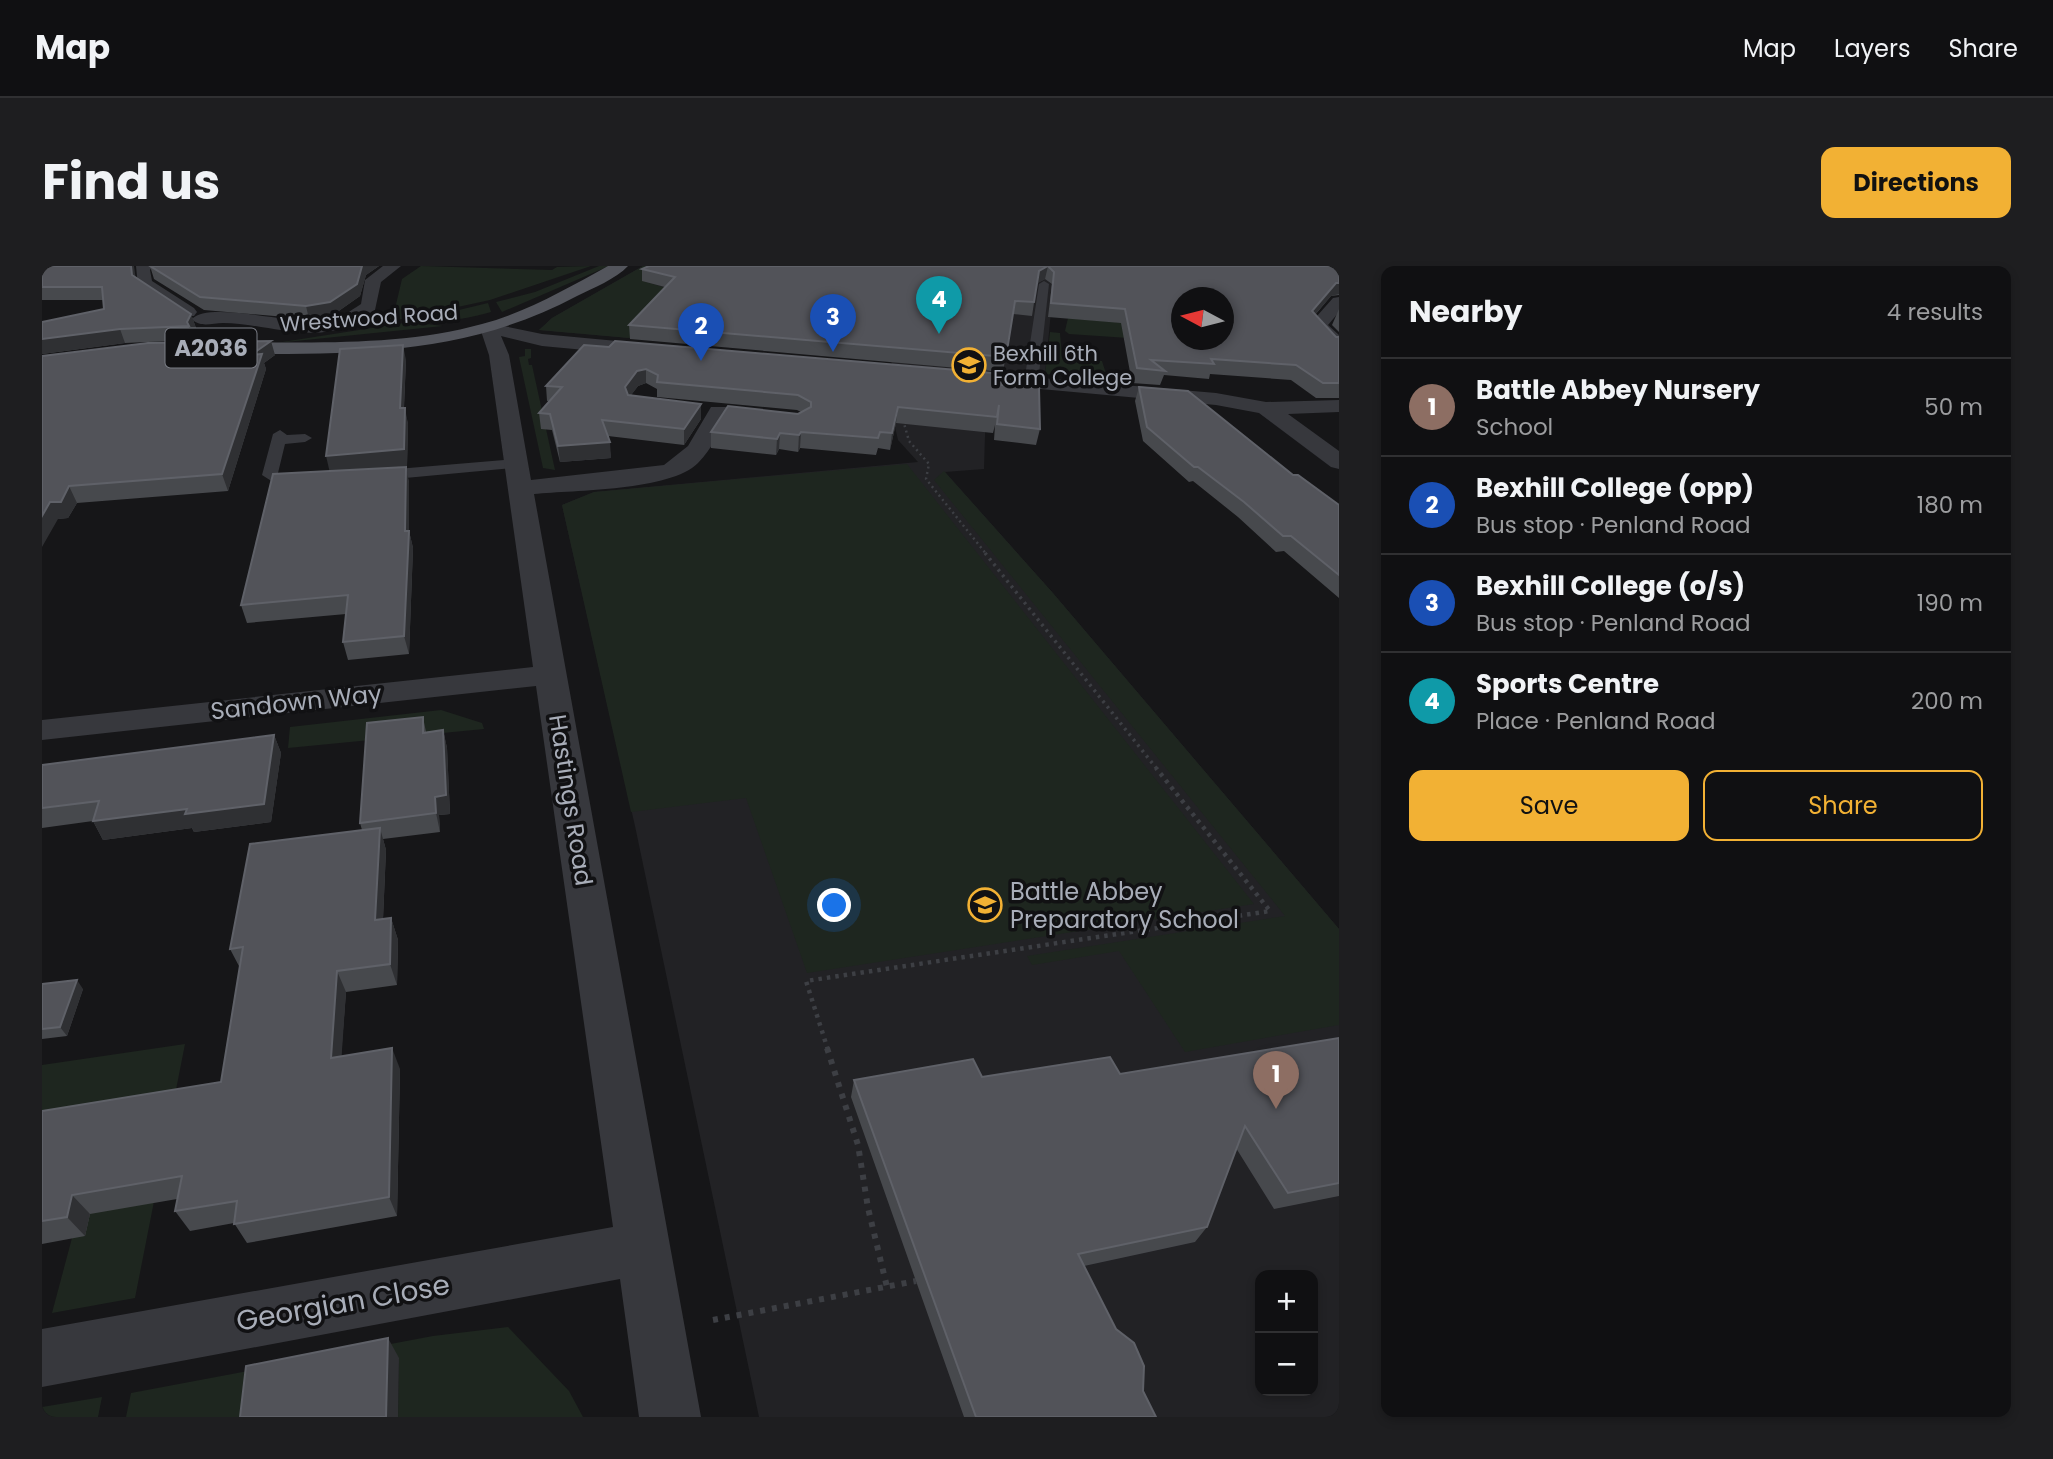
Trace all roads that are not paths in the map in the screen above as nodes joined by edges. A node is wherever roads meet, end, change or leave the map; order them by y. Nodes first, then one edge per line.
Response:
1 (145, 266) edge
2 (393, 266) edge
3 (620, 266) edge
4 (1044, 284) edge
5 (1339, 302) edge
6 (201, 319) junction
7 (489, 328) junction
8 (203, 344) joint
9 (1339, 345) edge
10 (674, 352) edge
11 (929, 374) edge
12 (1031, 383) junction
13 (1339, 406) edge
14 (1266, 408) junction
15 (692, 409) edge
16 (719, 412) junction
17 (745, 414) edge
18 (305, 438) dead end
19 (1339, 462) edge
20 (519, 476) junction
21 (352, 478) edge
22 (325, 481) edge
23 (551, 675) junction
24 (42, 730) edge
25 (644, 1248) junction
26 (42, 1359) edge
27 (670, 1417) edge

1 - 6 street
2 - 6 street
3 - 7 main road, A2036
4 - 12 lane
5 - 9 street
6 - 8 street
7 - 8 main road, Wrestwood Road / A2036
7 - 10 street
7 - 20 street, Hastings Road
11 - 12 street
12 - 14 street
13 - 14 street
14 - 19 street
15 - 16 street
16 - 17 street
16 - 20 street
18 - 22 lane
20 - 21 lane
20 - 23 street, Hastings Road
23 - 24 street, Sandown Way
23 - 25 street, Hastings Road
25 - 26 street, Georgian Close
25 - 27 street, Hastings Road

